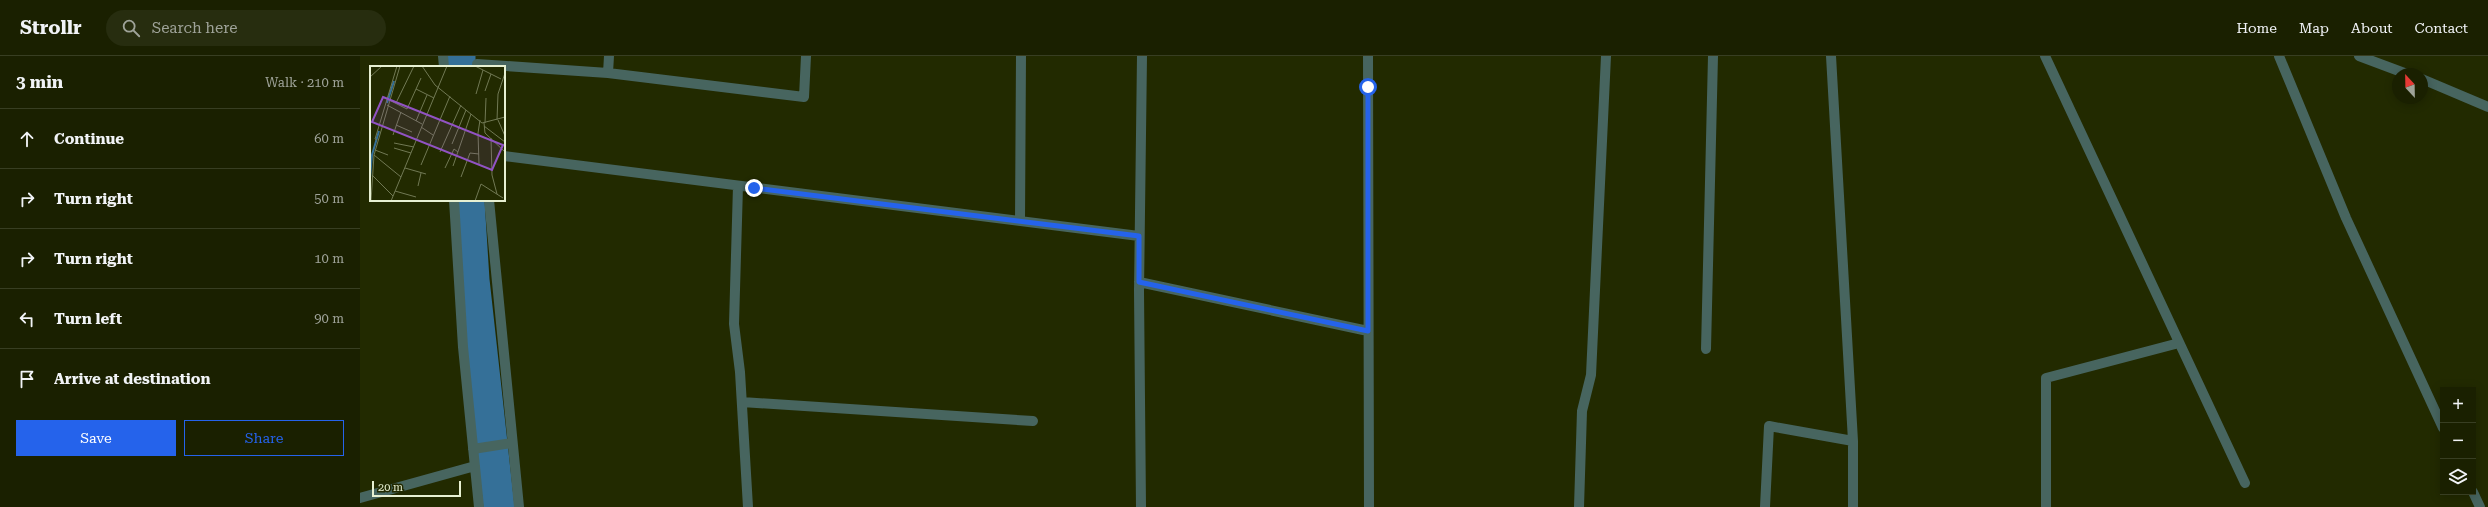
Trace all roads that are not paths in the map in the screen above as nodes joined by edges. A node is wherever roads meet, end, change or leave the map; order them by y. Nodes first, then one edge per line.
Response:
1 (443, 56) edge
2 (609, 56) edge
3 (806, 56) edge
4 (1021, 56) edge
5 (1142, 56) edge
6 (1368, 56) edge
7 (1606, 56) edge
8 (1713, 56) edge
9 (1831, 56) edge
10 (2045, 56) edge
11 (2279, 56) edge
12 (2358, 56) edge
13 (477, 62) edge
14 (444, 66) edge
15 (2392, 68) edge
16 (608, 73) junction
17 (2428, 82) edge
18 (2488, 107) edge
19 (505, 156) edge
20 (738, 186) junction
21 (454, 201) edge
22 (489, 201) edge
23 (1020, 222) junction
24 (1139, 236) junction
25 (1139, 282) junction
26 (1368, 331) junction
27 (2179, 343) junction
28 (1706, 349) dead end
29 (742, 402) junction
30 (1033, 421) dead end
31 (2441, 423) edge
32 (1853, 442) junction
33 (508, 444) junction
34 (478, 449) junction
35 (475, 466) junction
36 (2245, 483) dead end
37 (2474, 495) edge
38 (360, 498) edge
39 (479, 507) edge
40 (519, 507) edge
41 (748, 507) edge
42 (1141, 507) edge
43 (1369, 507) edge
44 (1580, 507) edge
45 (1765, 507) edge
46 (1854, 507) edge
47 (2046, 507) edge
48 (2480, 507) edge

1 - 14 street
2 - 16 street
3 - 16 street
4 - 23 street
5 - 24 street
6 - 26 street
7 - 44 street
8 - 28 street
9 - 32 street
10 - 27 street
11 - 31 street
12 - 15 street
13 - 16 street
17 - 18 street
19 - 20 street
20 - 23 street
20 - 29 street
21 - 34 street
22 - 33 street
23 - 24 street
24 - 25 street
25 - 26 street
25 - 42 street
26 - 43 street
27 - 36 street
27 - 47 street
29 - 30 street
29 - 41 street
32 - 45 street
32 - 46 street
33 - 34 street
33 - 40 street
34 - 35 street
35 - 38 street
35 - 39 street
37 - 48 street

